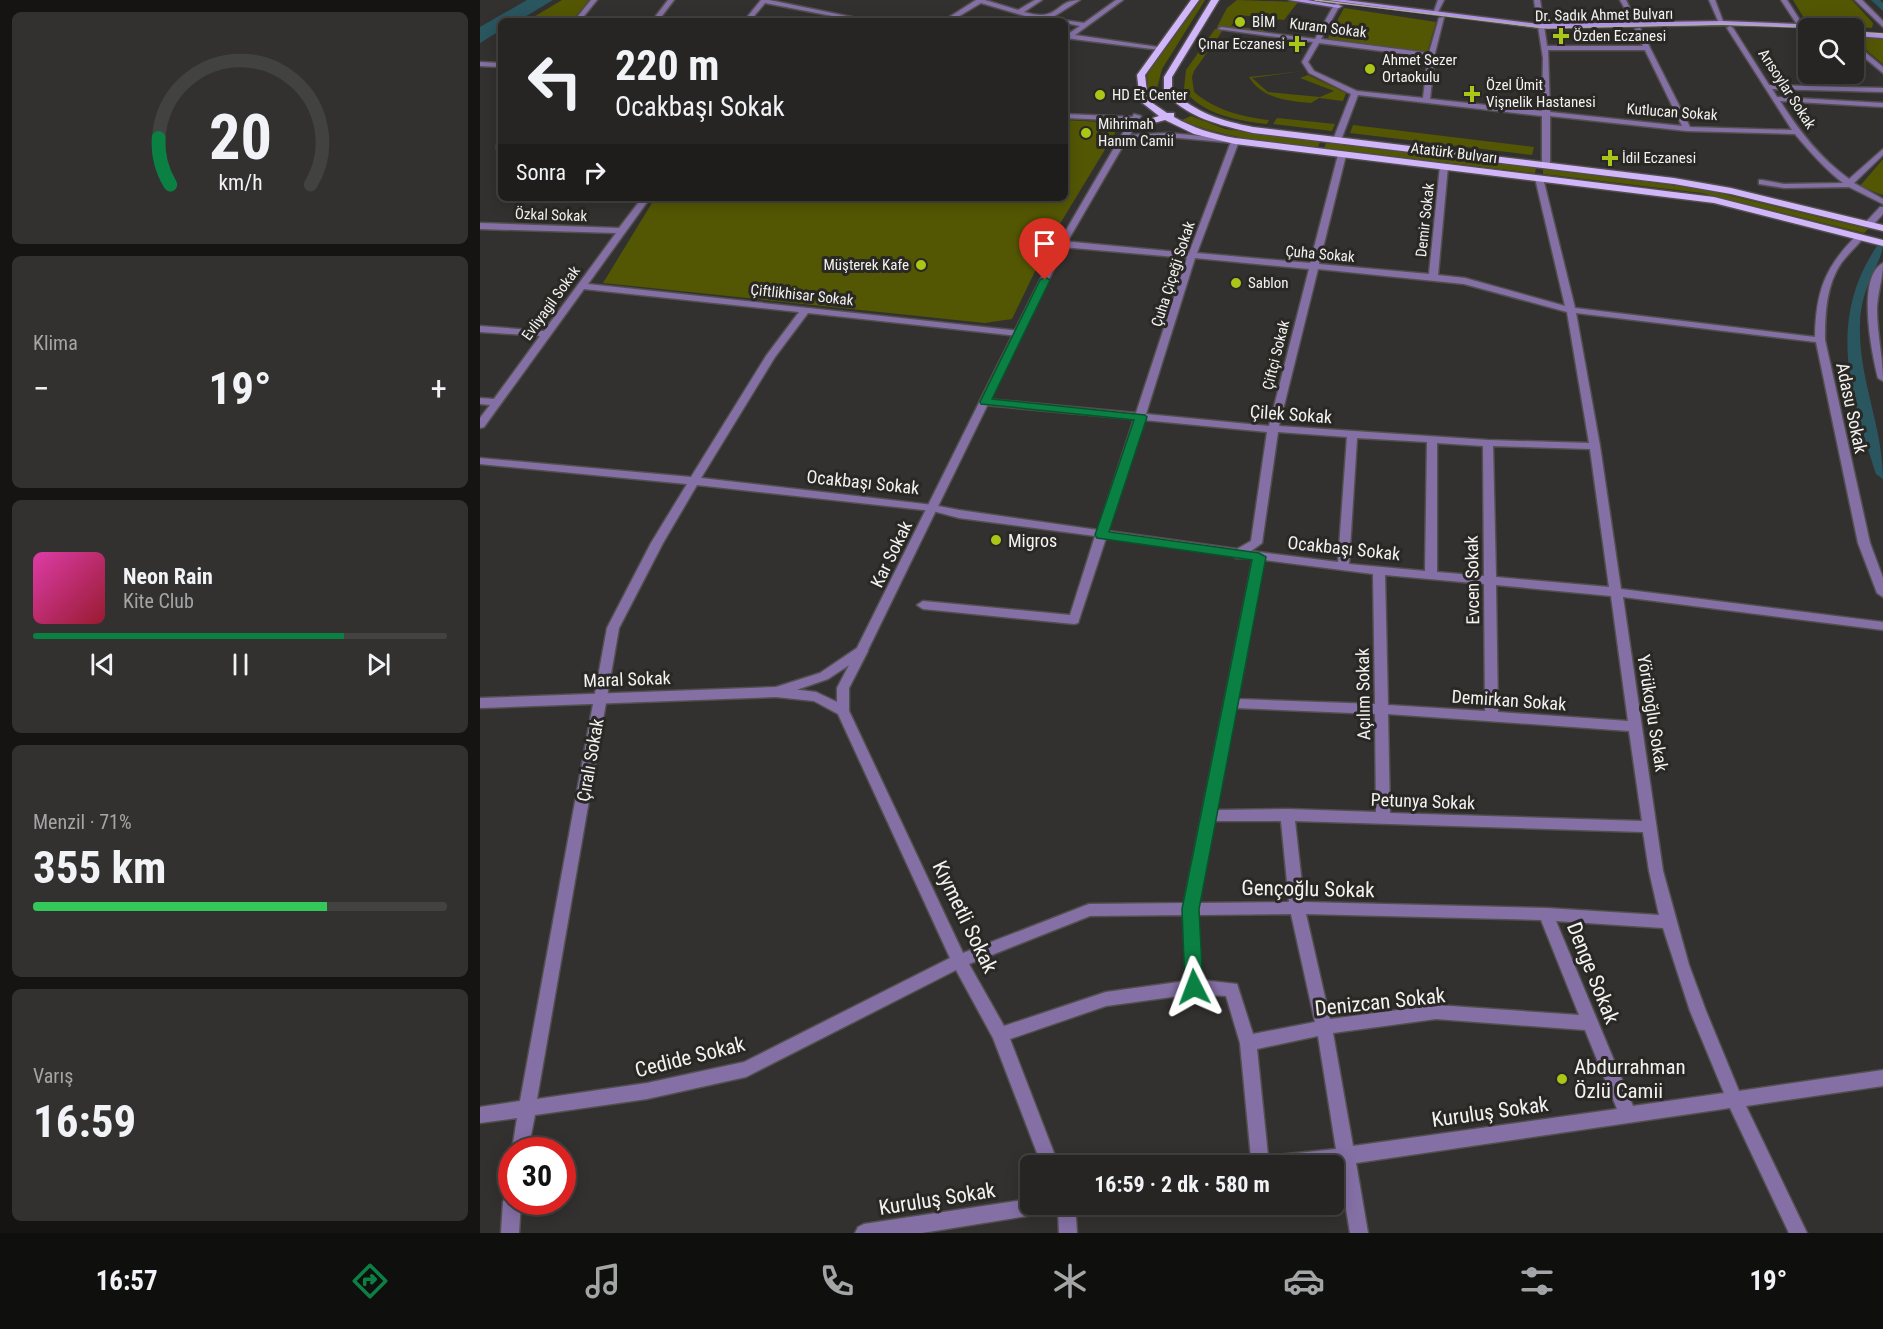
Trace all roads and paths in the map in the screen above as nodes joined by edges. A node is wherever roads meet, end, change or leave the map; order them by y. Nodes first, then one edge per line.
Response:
1 (594, 0) edge
2 (671, 0) edge
3 (980, 0) edge
4 (1039, 0) edge
5 (1077, 0) edge
6 (1120, 0) edge
7 (1215, 0) edge
8 (1292, 0) edge
9 (1441, 0) edge
10 (1537, 0) edge
11 (1623, 0) edge
12 (1712, 0) edge
13 (1784, 0) edge
14 (1858, 0) edge
15 (764, 1) edge
16 (1193, 2) edge
17 (1337, 2) edge
18 (1020, 12) junction
19 (1435, 13) junction
20 (579, 18) edge
21 (657, 18) edge
22 (750, 18) edge
23 (852, 18) edge
24 (951, 18) edge
25 (1029, 18) edge
26 (1048, 18) edge
27 (1442, 18) junction
28 (1068, 22) edge
29 (1798, 22) edge
30 (1722, 23) junction
31 (1085, 25) junction
32 (1798, 25) edge
33 (1883, 25) edge
34 (1637, 26) junction
35 (1539, 28) junction
36 (1730, 28) junction
37 (1221, 29) dead end
38 (1798, 30) edge
39 (1864, 30) edge
40 (1883, 31) edge
41 (1864, 35) edge
42 (1883, 36) edge
43 (1068, 38) edge
44 (1318, 40) junction
45 (1544, 48) junction
46 (1648, 48) junction
47 (1158, 49) junction
48 (1864, 54) edge
49 (1431, 56) junction
50 (480, 64) edge
51 (498, 65) edge
52 (1883, 71) edge
53 (1768, 87) junction
54 (1883, 90) edge
55 (1354, 93) junction
56 (1153, 94) junction
57 (1775, 99) junction
58 (1426, 101) junction
59 (1883, 105) edge
60 (1188, 110) junction
61 (1547, 115) junction
62 (1068, 116) edge
63 (1165, 117) junction
64 (1134, 121) junction
65 (1687, 129) junction
66 (1796, 132) junction
67 (1125, 137) junction
68 (1337, 140) junction
69 (1235, 141) junction
70 (1883, 151) edge
71 (1342, 154) junction
72 (1546, 165) junction
73 (1444, 166) junction
74 (1539, 178) junction
75 (1762, 182) dead end
76 (1847, 185) junction
77 (644, 201) edge
78 (1883, 202) edge
79 (1883, 209) edge
80 (1870, 224) junction
81 (480, 226) edge
82 (1883, 228) edge
83 (621, 231) junction
84 (1861, 237) junction
85 (1883, 243) edge
86 (1062, 244) junction
87 (1192, 256) junction
88 (1883, 266) edge
89 (1313, 267) junction
90 (1433, 277) junction
91 (582, 286) junction
92 (1571, 310) junction
93 (805, 311) junction
94 (480, 329) edge
95 (1018, 333) junction
96 (546, 334) junction
97 (1820, 340) junction
98 (1883, 378) edge
99 (480, 401) edge
100 (497, 402) junction
101 (985, 402) junction
102 (1141, 417) junction
103 (480, 425) edge
104 (1273, 429) junction
105 (1352, 435) junction
106 (1432, 438) junction
107 (1488, 443) junction
108 (1595, 446) junction
109 (480, 461) edge
110 (694, 481) junction
111 (933, 508) junction
112 (1102, 535) junction
113 (1236, 554) junction
114 (1259, 557) junction
115 (1343, 567) junction
116 (1379, 570) junction
117 (1431, 573) junction
118 (1491, 579) junction
119 (1615, 592) junction
120 (1883, 593) edge
121 (923, 605) dead end
122 (1883, 626) edge
123 (862, 651) junction
124 (843, 688) joint
125 (776, 692) junction
126 (601, 697) junction
127 (480, 703) edge
128 (1231, 703) junction
129 (1381, 709) junction
130 (843, 711) junction
131 (1492, 717) junction
132 (1635, 726) junction
133 (1287, 815) junction
134 (1208, 816) junction
135 (1383, 818) junction
136 (1651, 827) junction
137 (1297, 908) junction
138 (1190, 909) junction
139 (1546, 914) junction
140 (1667, 922) junction
141 (958, 961) junction
142 (1194, 987) junction
143 (1589, 1023) junction
144 (1324, 1027) junction
145 (1000, 1035) junction
146 (1248, 1043) junction
147 (1883, 1078) edge
148 (1734, 1101) junction
149 (526, 1110) junction
150 (480, 1115) edge
151 (1628, 1115) junction
152 (522, 1137) edge
153 (1047, 1155) edge
154 (1255, 1155) edge
155 (1345, 1156) junction
156 (1020, 1209) edge
157 (511, 1215) edge
158 (1067, 1215) edge
159 (510, 1233) edge
160 (864, 1233) edge
161 (1068, 1233) edge
162 (1359, 1233) edge
163 (1798, 1233) edge

1 - 20 street
2 - 21 street
3 - 18 street
3 - 24 street
4 - 18 street
5 - 26 street
6 - 31 street
7 - 56 main road
8 - 17 main road, Dr. Sadık Ahmet Bulvarı
9 - 19 street
10 - 35 street
11 - 34 street
12 - 30 street
13 - 29 street
14 - 33 street
15 - 22 street
15 - 23 street
16 - 47 main road
17 - 19 main road, Dr. Sadık Ahmet Bulvarı
17 - 27 main road, Dr. Sadık Ahmet Bulvarı
17 - 44 street
18 - 25 street
19 - 35 main road, Dr. Sadık Ahmet Bulvarı
27 - 35 main road, Dr. Sadık Ahmet Bulvarı
27 - 49 street
28 - 31 street
30 - 32 main road, Dr. Sadık Ahmet Bulvarı
30 - 34 main road, Dr. Sadık Ahmet Bulvarı
31 - 43 street
34 - 35 main road, Dr. Sadık Ahmet Bulvarı
34 - 36 main road, Dr. Sadık Ahmet Bulvarı
34 - 46 street
35 - 45 street
36 - 38 main road, Dr. Sadık Ahmet Bulvarı
36 - 53 street, Arısoylar Sokak
37 - 44 street, Kuram Sokak
39 - 40 main road
41 - 42 main road
43 - 47 street
44 - 49 street, Kuram Sokak
44 - 55 street
45 - 46 street
45 - 61 street
46 - 65 street
47 - 56 main road
48 - 52 street
49 - 58 street
50 - 51 street
53 - 54 street
53 - 57 street, Arısoylar Sokak
55 - 58 street, Kutlucan Sokak
55 - 68 street
56 - 60 main road, Atatürk Bulvarı
56 - 63 main road, Atatürk Bulvarı
56 - 64 main road
57 - 59 street
57 - 66 street, Arısoylar Sokak
58 - 61 street, Kutlucan Sokak
60 - 63 main road
60 - 68 main road, Atatürk Bulvarı
61 - 65 street, Kutlucan Sokak
61 - 72 street
62 - 64 street
63 - 64 main road
63 - 69 main road, Atatürk Bulvarı
64 - 67 street, Kar Sokak
65 - 66 street, Kutlucan Sokak
66 - 76 street, Arısoylar Sokak
67 - 69 street
67 - 86 street, Kar Sokak
68 - 72 main road, Atatürk Bulvarı
69 - 71 main road, Atatürk Bulvarı
69 - 87 street, Çuha Çiçeği Sokak
70 - 76 street
71 - 73 main road, Atatürk Bulvarı
71 - 89 street, Çiftçi Sokak
72 - 80 main road, Atatürk Bulvarı
73 - 74 main road, Atatürk Bulvarı
73 - 90 street, Demir Sokak
74 - 84 main road, Atatürk Bulvarı
74 - 92 street, Yörükoğlu Sokak
75 - 76 street
76 - 78 street, Arısoylar Sokak
77 - 83 street, Evliyagil Sokak
79 - 80 street
80 - 82 main road, Atatürk Bulvarı
81 - 83 street, Özkal Sokak
83 - 91 street, Evliyagil Sokak
84 - 85 main road, Atatürk Bulvarı
84 - 97 street, Adasu Sokak
86 - 87 street, Çuha Sokak
86 - 95 street, Kar Sokak
87 - 89 street, Çuha Sokak
87 - 102 street, Çuha Çiçeği Sokak
88 - 98 street
89 - 90 street, Çuha Sokak
89 - 104 street, Çiftçi Sokak
90 - 92 street, Çuha Sokak
91 - 93 street, Çiftlikhisar Sokak
91 - 96 street, Evliyagil Sokak
92 - 97 street, Çuha Sokak
92 - 108 street, Yörükoğlu Sokak
93 - 95 street, Çiftlikhisar Sokak
93 - 110 street, Çıralı Sokak
94 - 96 street
95 - 101 street, Kar Sokak
96 - 100 street, Evliyagil Sokak
97 - 120 street, Adasu Sokak
99 - 100 street
100 - 103 street, Evliyagil Sokak
101 - 102 street, Çilek Sokak
101 - 111 street, Kar Sokak
102 - 104 street, Çilek Sokak
102 - 112 street, Çuha Çiçeği Sokak
104 - 105 street, Çilek Sokak
104 - 113 street, Çiftçi Sokak
105 - 106 street, Çilek Sokak
105 - 115 street
106 - 107 street, Çilek Sokak
106 - 117 street
107 - 108 street, Çilek Sokak
107 - 118 street, Evcen Sokak
108 - 119 street, Yörükoğlu Sokak
109 - 110 street, Ocakbaşı Sokak
110 - 111 street, Ocakbaşı Sokak
110 - 126 street, Çıralı Sokak
111 - 112 street, Ocakbaşı Sokak
111 - 123 street, Kar Sokak
112 - 113 street, Ocakbaşı Sokak
112 - 121 street, Çuha Çiçeği Sokak
113 - 114 street, Ocakbaşı Sokak
114 - 115 street, Ocakbaşı Sokak
114 - 128 street
115 - 116 street, Ocakbaşı Sokak
116 - 117 street, Ocakbaşı Sokak
116 - 129 street, Açılım Sokak
117 - 118 street, Ocakbaşı Sokak
118 - 119 street, Ocakbaşı Sokak
118 - 131 street, Evcen Sokak
119 - 122 street, Ocakbaşı Sokak
119 - 132 street, Yörükoğlu Sokak
123 - 124 street, Kar Sokak
123 - 125 street
124 - 130 street, Kıymetli Sokak
125 - 126 street, Maral Sokak
125 - 130 street
126 - 127 street, Maral Sokak
126 - 149 street, Çıralı Sokak
128 - 129 street, Demirkan Sokak
128 - 134 street
129 - 131 street, Demirkan Sokak
129 - 135 street, Açılım Sokak
130 - 141 street, Kıymetli Sokak
131 - 132 street, Demirkan Sokak
132 - 136 street, Yörükoğlu Sokak
133 - 134 street, Petunya Sokak
133 - 135 street, Petunya Sokak
133 - 137 street
134 - 138 street
135 - 136 street, Petunya Sokak
136 - 140 street, Yörükoğlu Sokak
137 - 138 street, Gençoğlu Sokak
137 - 139 street, Gençoğlu Sokak
137 - 144 street
138 - 141 street, Gençoğlu Sokak
138 - 142 street
139 - 140 street, Gençoğlu Sokak
139 - 143 street, Denge Sokak
140 - 148 street, Yörükoğlu Sokak
141 - 145 street, Kıymetli Sokak
141 - 149 street, Cedide Sokak
142 - 145 street
142 - 146 street
143 - 144 street, Denizcan Sokak
143 - 151 street, Denge Sokak
144 - 146 street, Denizcan Sokak
144 - 155 street
145 - 153 street, Kıymetli Sokak
146 - 154 street
147 - 148 street, Kuruluş Sokak
148 - 151 street, Kuruluş Sokak
148 - 163 street, Yörükoğlu Sokak
149 - 150 street, Cedide Sokak
149 - 152 street, Çıralı Sokak
151 - 155 street, Kuruluş Sokak
155 - 162 street
156 - 160 street, Kuruluş Sokak
157 - 159 street
158 - 161 street

